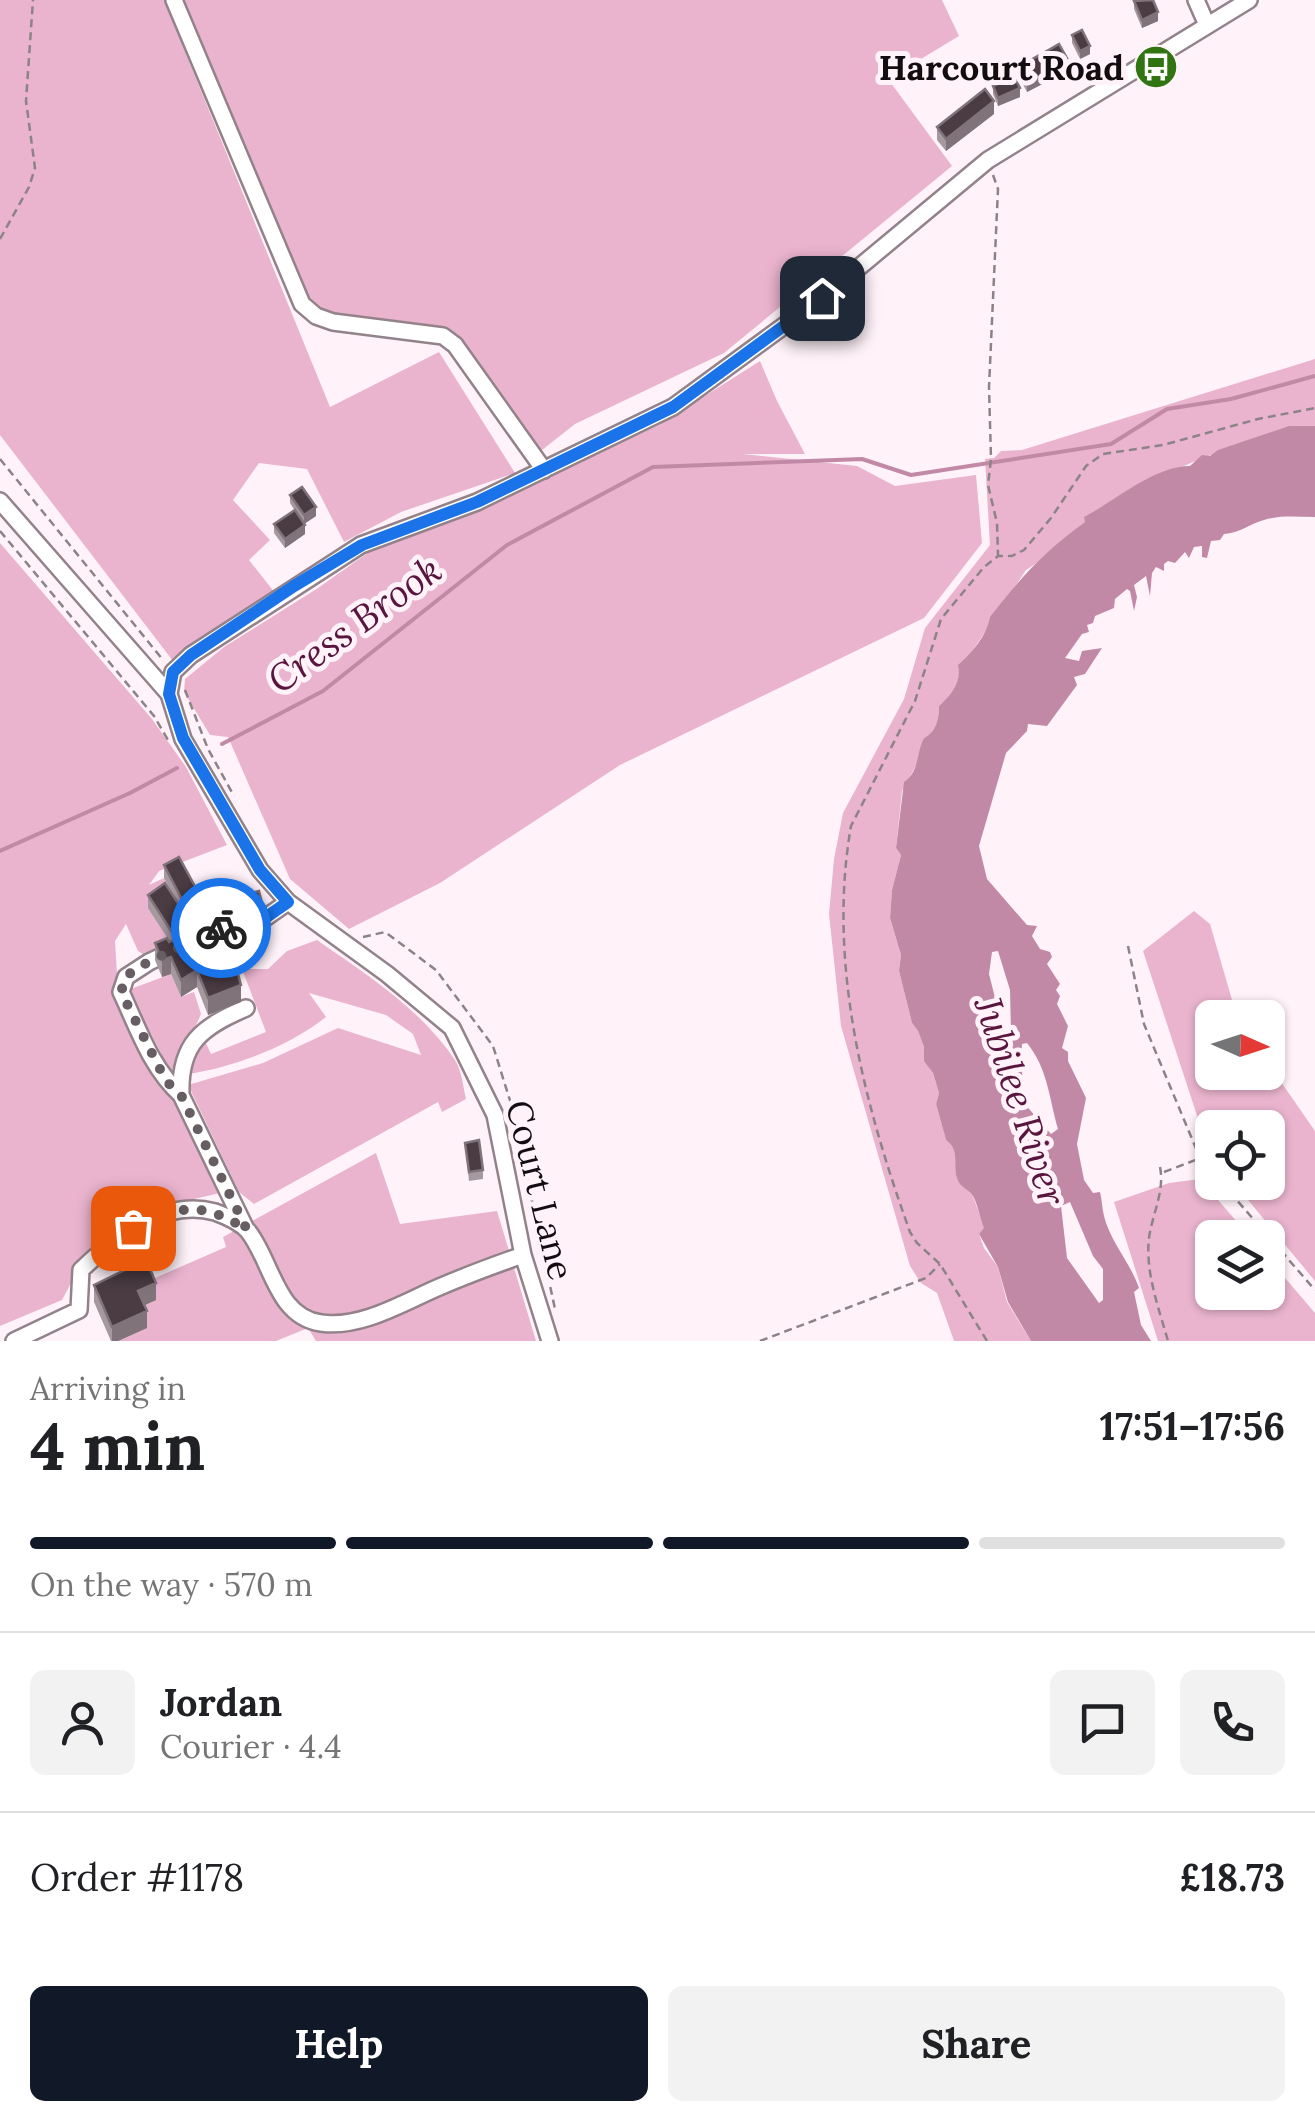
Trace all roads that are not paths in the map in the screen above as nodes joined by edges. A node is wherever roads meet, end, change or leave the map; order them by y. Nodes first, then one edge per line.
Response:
1 (174, 0) edge
2 (1196, 0) edge
3 (1249, 0) edge
4 (1207, 25) junction
5 (544, 470) junction
6 (0, 502) edge
7 (169, 694) junction
8 (288, 902) junction
9 (246, 1008) dead end
10 (181, 1095) junction
11 (247, 1230) junction
12 (524, 1255) junction
13 (14, 1341) edge
14 (550, 1341) edge

1 - 5 street
2 - 4 street
3 - 4 street
4 - 5 street
5 - 7 street
6 - 7 street
7 - 8 street, Court Lane
8 - 10 street
8 - 12 street, Court Lane
9 - 10 street
10 - 11 street
11 - 12 street
11 - 13 street
12 - 14 street, Court Lane

